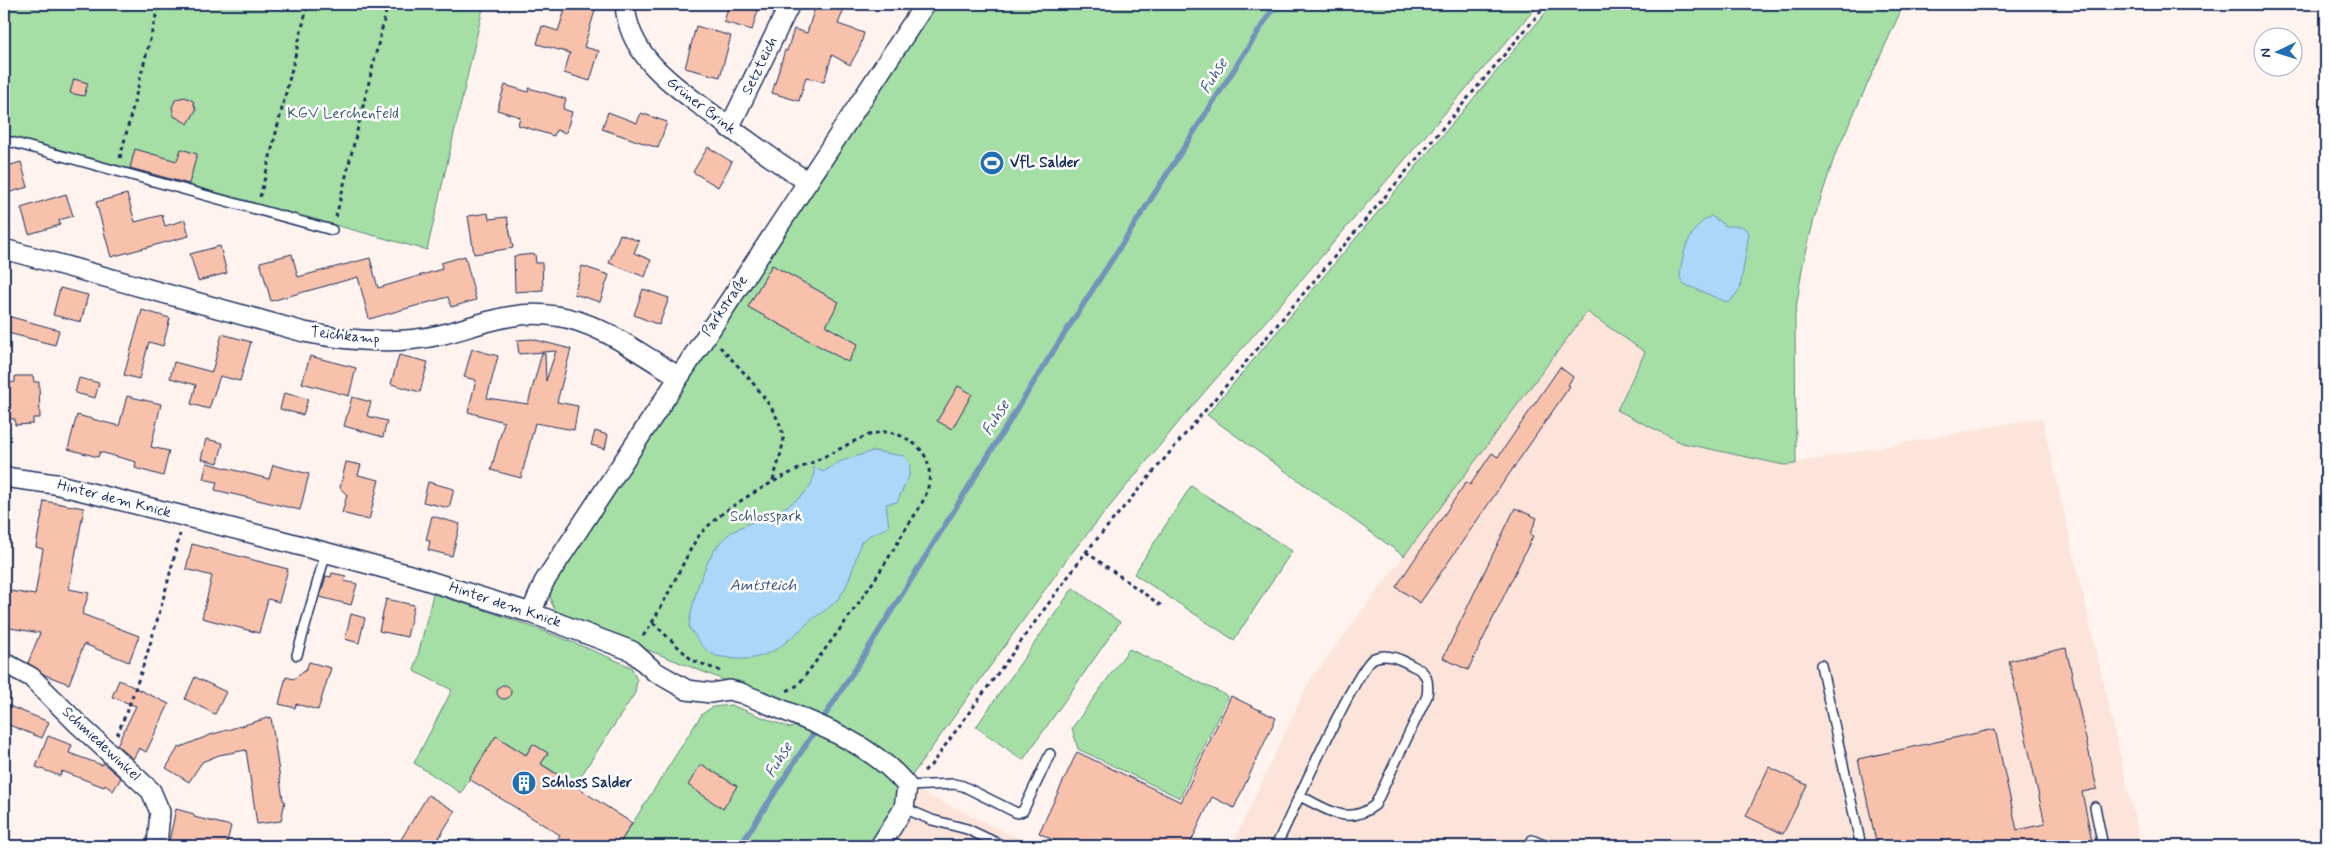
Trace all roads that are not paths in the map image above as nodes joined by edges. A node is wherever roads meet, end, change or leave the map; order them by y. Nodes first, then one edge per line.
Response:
1 (625, 4) edge
2 (790, 4) edge
3 (925, 4) edge
4 (729, 128) junction
5 (4, 140) edge
6 (808, 182) junction
7 (332, 230) road end
8 (4, 249) edge
9 (678, 376) junction
10 (4, 477) edge
11 (326, 552) junction
12 (531, 612) junction
13 (297, 655) dead end
14 (6, 663) dead end
15 (1821, 665) dead end
16 (1050, 754) dead end
17 (907, 786) junction
18 (1300, 796) junction
19 (904, 808) junction
20 (2095, 808) dead end
21 (1532, 840) dead end
22 (157, 846) edge
23 (880, 846) edge
24 (1003, 846) edge
25 (1276, 846) edge
26 (1546, 846) edge
27 (1861, 846) edge
28 (2103, 846) edge

1 - 4 street, Grüner Brink
2 - 4 street, Setzteich
3 - 6 street, Parkstraße
4 - 6 street, Grüner Brink
5 - 7 lane
6 - 9 street, Parkstraße
8 - 9 street, Teichkamp
9 - 12 street, Parkstraße
10 - 11 street, Hinter dem Knick
11 - 12 street, Hinter dem Knick
11 - 13 lane
12 - 17 street, Hinter dem Knick
14 - 22 street, Schmiedewinkel
15 - 27 lane
16 - 17 lane
17 - 19 street
18 - 18 lane
18 - 25 lane
19 - 23 street
19 - 24 lane
20 - 28 lane
21 - 26 lane

